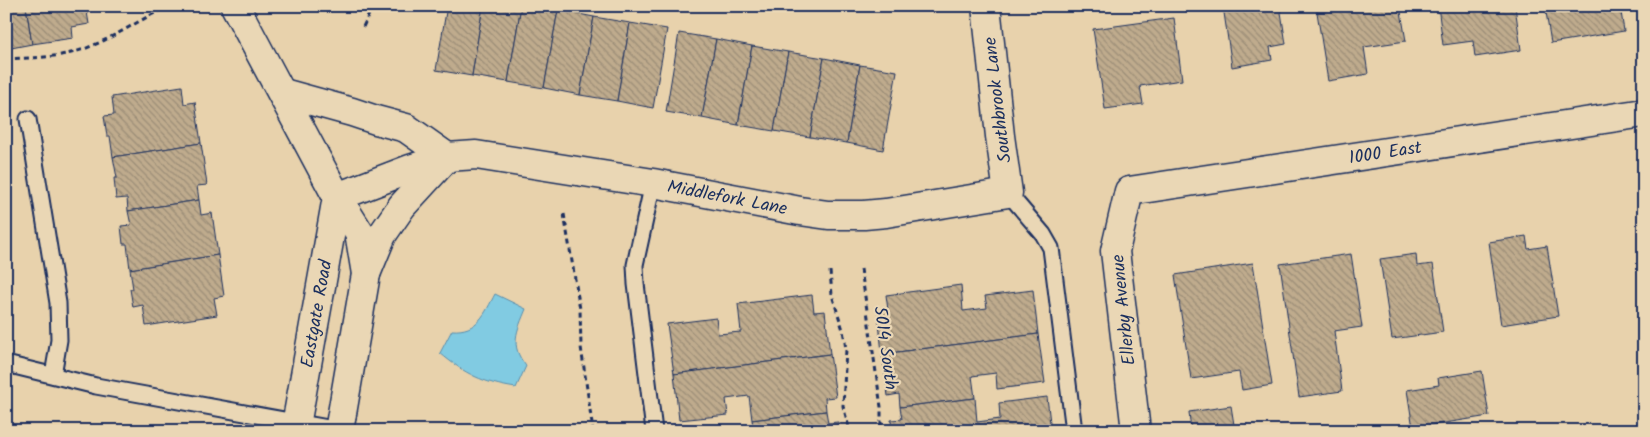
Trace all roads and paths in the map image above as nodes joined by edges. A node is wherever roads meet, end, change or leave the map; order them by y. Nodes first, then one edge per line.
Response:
1 (235, 6) edge
2 (377, 6) edge
3 (986, 6) edge
4 (166, 7) edge
5 (363, 26) dead end
6 (6, 59) edge
7 (282, 93) junction
8 (1644, 113) edge
9 (28, 118) dead end
10 (448, 157) junction
11 (653, 183) junction
12 (1129, 191) joint
13 (1008, 193) junction
14 (337, 197) junction
15 (564, 214) dead end
16 (861, 269) dead end
17 (830, 271) dead end
18 (366, 274) junction
19 (6, 364) edge
20 (53, 375) junction
21 (296, 427) edge
22 (339, 430) edge
23 (593, 431) edge
24 (654, 431) edge
25 (850, 431) edge
26 (881, 431) edge
27 (1074, 431) edge
28 (1136, 431) edge

1 - 7 street
2 - 5 path
3 - 13 street, Southbrook Lane
4 - 6 path
7 - 10 street
7 - 14 street
8 - 12 street, 1000 East
9 - 20 lane
10 - 11 street, Middlefork Lane
10 - 14 street, Middlefork Lane
10 - 18 street
11 - 13 street, Middlefork Lane
11 - 24 lane
12 - 28 street, Ellerby Avenue
13 - 27 lane
14 - 18 street
14 - 21 street, Eastgate Road
15 - 23 path
16 - 26 path, 5014 South
17 - 25 path
18 - 22 street
19 - 20 lane
20 - 21 lane
21 - 22 lane

